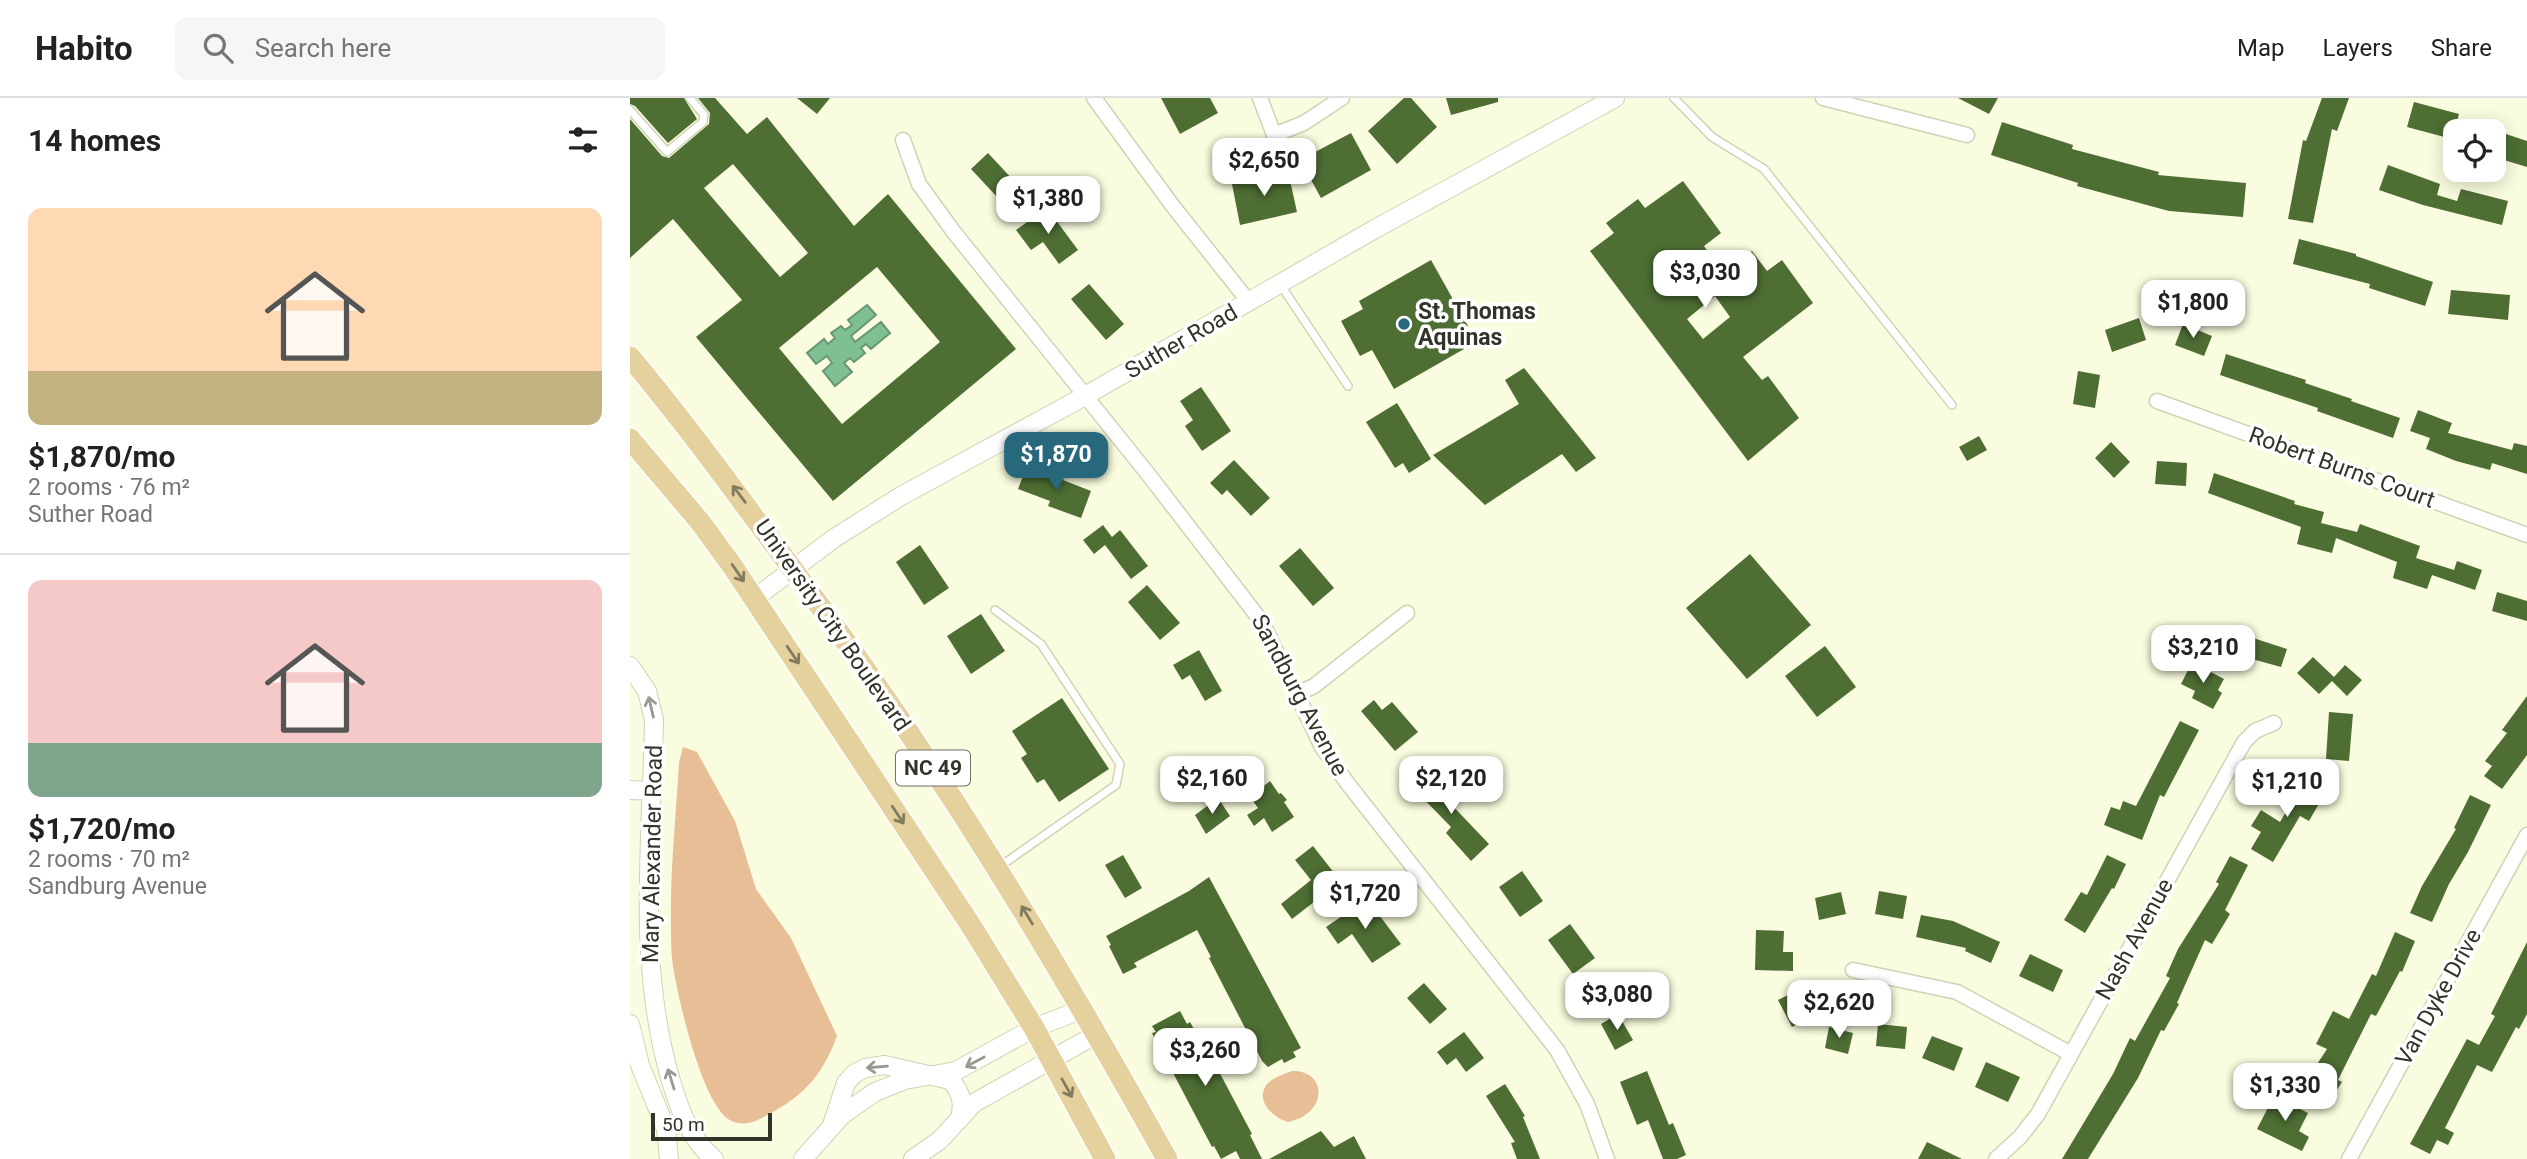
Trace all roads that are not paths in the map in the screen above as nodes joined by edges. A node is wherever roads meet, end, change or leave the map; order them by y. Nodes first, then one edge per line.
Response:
1 (690, 98) edge
2 (1094, 98) edge
3 (1260, 98) edge
4 (1342, 98) edge
5 (1615, 98) edge
6 (1674, 98) edge
7 (1823, 98) edge
8 (1322, 103) edge
9 (630, 110) edge
10 (1967, 135) dead end
11 (902, 140) dead end
12 (1280, 284) junction
13 (1249, 302) junction
14 (630, 357) edge
15 (1348, 386) dead end
16 (1084, 396) junction
17 (2157, 401) dead end
18 (1952, 405) dead end
19 (630, 439) edge
20 (2527, 535) edge
21 (793, 569) junction
22 (755, 598) junction
23 (995, 610) dead end
24 (1407, 613) dead end
25 (630, 666) edge
26 (1297, 694) junction
27 (2274, 723) dead end
28 (630, 790) edge
29 (652, 791) junction
30 (2527, 835) edge
31 (999, 868) junction
32 (1853, 970) dead end
33 (1083, 1009) junction
34 (630, 1024) edge
35 (1034, 1028) junction
36 (1097, 1034) junction
37 (2071, 1054) junction
38 (1051, 1060) junction
39 (934, 1076) junction
40 (960, 1118) junction
41 (829, 1130) junction
42 (669, 1159) edge
43 (714, 1159) edge
44 (803, 1159) edge
45 (913, 1159) edge
46 (1105, 1159) edge
47 (1167, 1159) edge
48 (1607, 1159) edge
49 (1996, 1159) edge
50 (2349, 1159) edge

1 - 9 lane
2 - 13 street
3 - 8 street
4 - 8 street
5 - 12 street, Suther Road
6 - 18 lane
7 - 10 street
11 - 16 street, Sandburg Avenue
12 - 13 street, Suther Road
12 - 15 lane
13 - 16 street, Suther Road
21 -> 14 main road, University City Boulevard / NC 49
16 - 21 street, Suther Road
16 - 26 street, Sandburg Avenue
17 - 20 street, Robert Burns Court
19 -> 22 main road, NC 49
21 - 22 street, Suther Road
21 - 31 main road, University City Boulevard / NC 49
22 -> 35 main road, NC 49
23 - 31 lane
24 - 26 street
29 -> 25 street, Mary Alexander Road
26 - 48 street, Sandburg Avenue
27 - 37 street, Nash Avenue
28 - 29 street
43 -> 29 street, Mary Alexander Road
30 - 50 street, Van Dyke Drive
33 -> 31 main road, University City Boulevard / NC 49
32 - 37 street
33 - 35 street
33 - 36 main road, University City Boulevard / NC 49
34 - 42 street
35 - 38 main road, NC 49
35 -> 39 street
36 - 38 street
36 - 47 main road, University City Boulevard / NC 49
37 - 49 street, Nash Avenue
38 - 40 street
38 -> 46 main road, NC 49
39 - 40 street
39 - 41 street
39 -> 41 street
40 - 45 street
41 - 44 street

